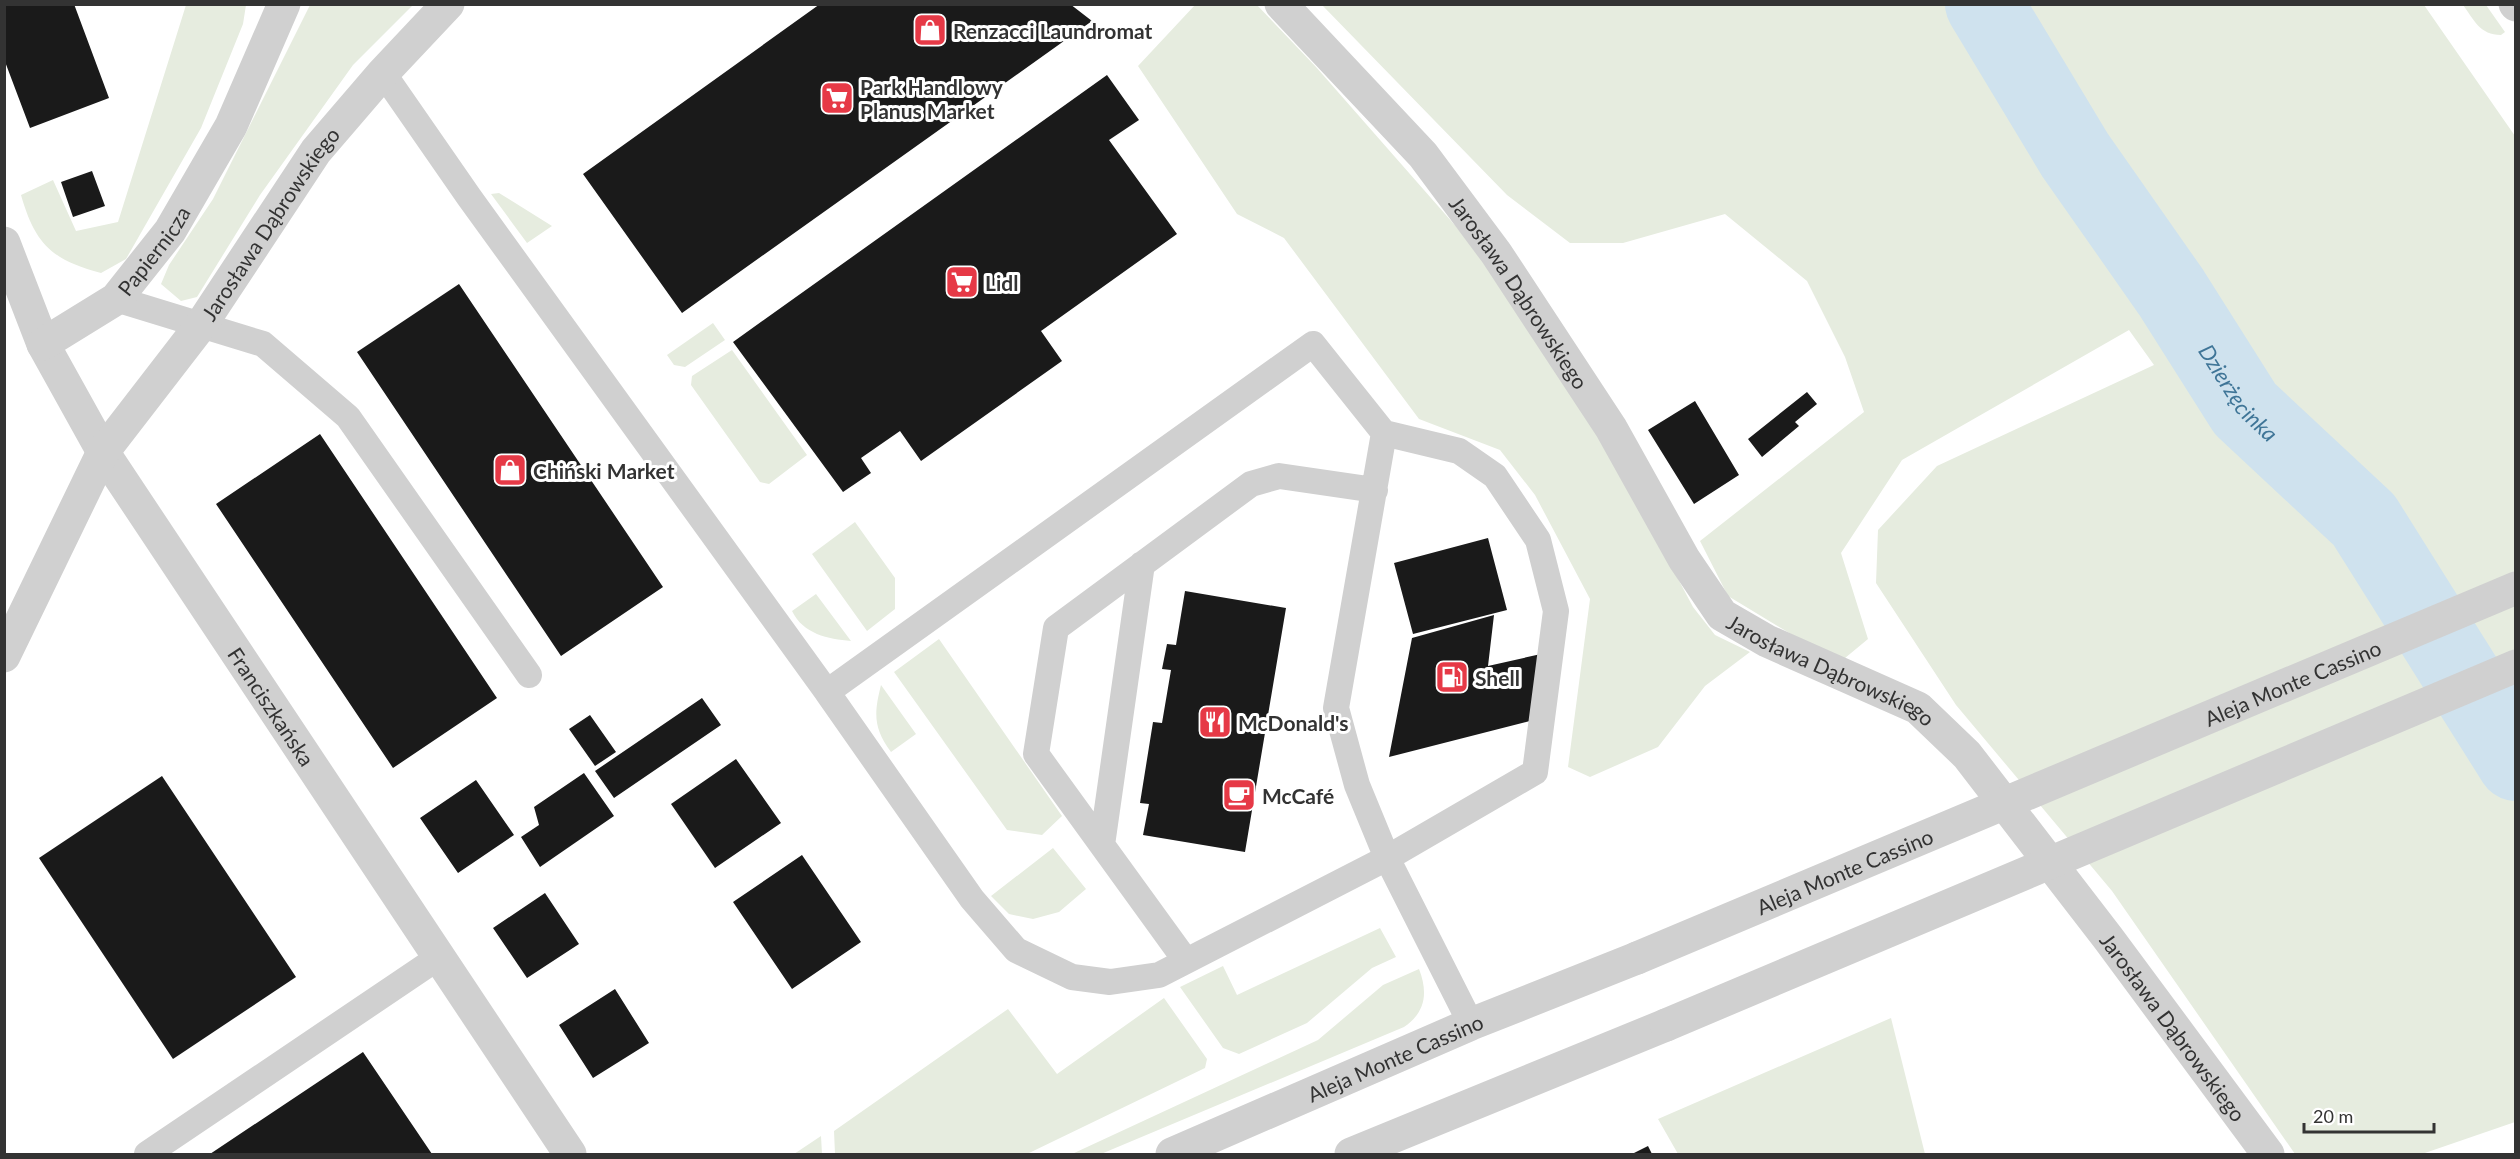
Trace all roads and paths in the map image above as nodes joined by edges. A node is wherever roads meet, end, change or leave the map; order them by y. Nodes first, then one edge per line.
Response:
1 (267, 4) edge
2 (284, 4) edge
3 (448, 4) edge
4 (1281, 4) edge
5 (383, 73) junction
6 (231, 126) junction
7 (4, 243) edge
8 (116, 299) junction
9 (201, 325) junction
10 (43, 344) junction
11 (1384, 434) junction
12 (103, 452) junction
13 (1375, 490) junction
14 (1142, 564) junction
15 (2516, 588) edge
16 (4, 656) edge
17 (2516, 666) edge
18 (529, 675) dead end
19 (827, 692) junction
20 (1102, 845) junction
21 (1387, 858) junction
22 (439, 957) junction
23 (1186, 961) junction
24 (1471, 1024) junction
25 (147, 1155) edge
26 (570, 1155) edge
27 (1172, 1155) edge
28 (1351, 1155) edge
29 (2268, 1155) edge

1 - 6 lane
2 - 6 street, Papiernicza
3 - 5 street, Jarosława Dąbrowskiego
4 - 29 street, Jarosława Dąbrowskiego
5 - 9 street, Jarosława Dąbrowskiego
5 - 19 lane
6 - 8 street, Papiernicza
7 - 10 street, Franciszkańska
8 - 9 lane
8 - 10 street, Papiernicza
9 - 12 street, Jarosława Dąbrowskiego
9 - 18 lane
10 - 12 street, Franciszkańska
11 - 13 lane
11 - 19 lane
11 - 21 lane
12 - 16 street, Jarosława Dąbrowskiego
12 - 22 street, Franciszkańska
13 - 14 lane
13 - 21 lane
14 - 20 lane
14 - 20 lane
15 - 24 street, Aleja Monte Cassino, bridge
17 - 28 street, bridge
19 - 23 lane
20 - 23 lane
21 - 23 lane
21 - 24 lane
22 - 25 lane
22 - 26 street, Franciszkańska
24 - 27 street, Aleja Monte Cassino

